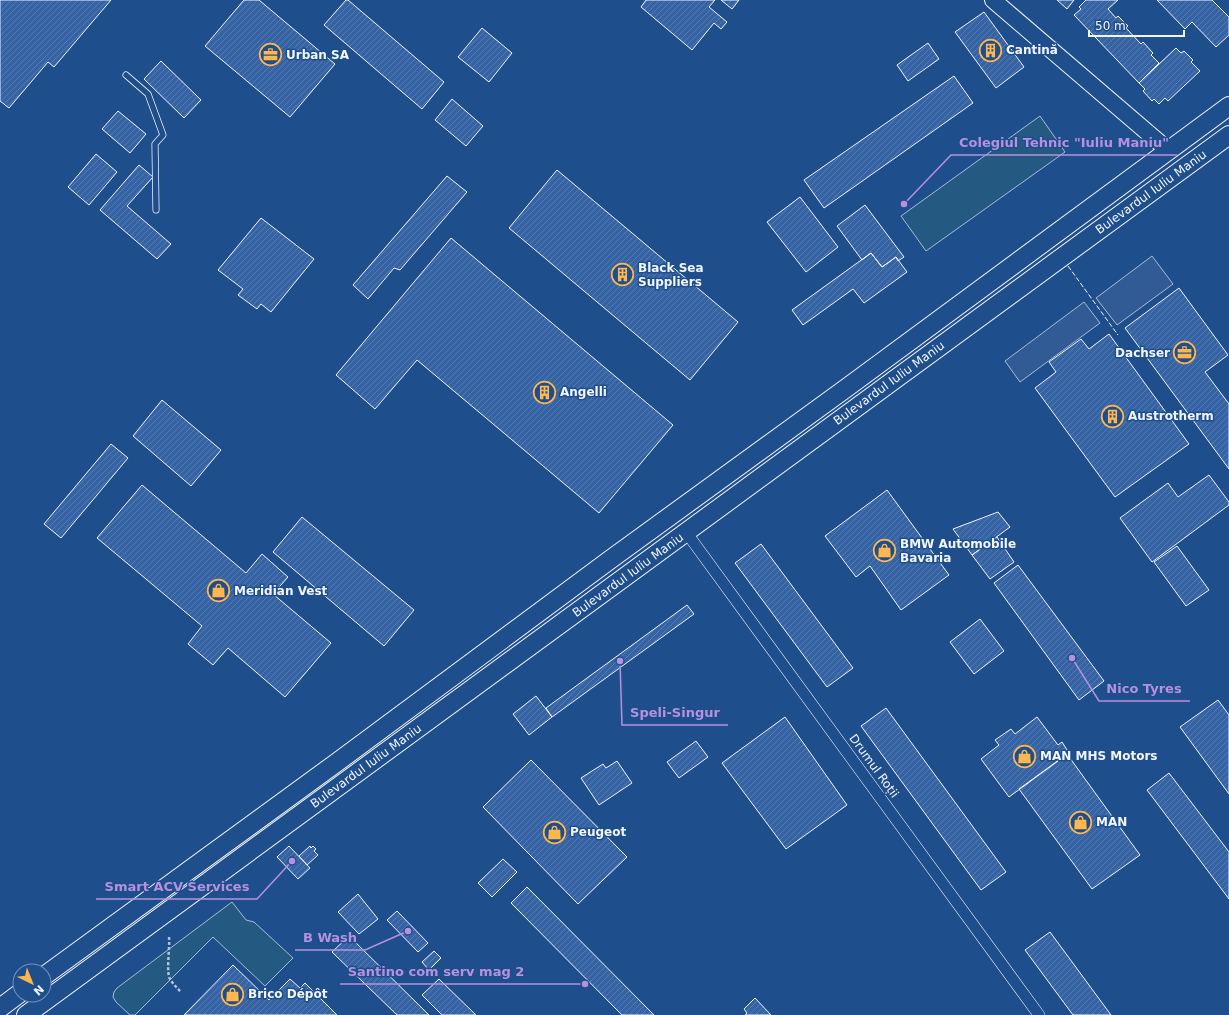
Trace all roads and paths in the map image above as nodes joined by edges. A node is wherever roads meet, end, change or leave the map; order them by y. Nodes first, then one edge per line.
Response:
1 (993, 0) edge
2 (126, 76) dead end
3 (1229, 106) edge
4 (1229, 135) edge
5 (1168, 150) junction
6 (156, 210) dead end
7 (1033, 250) junction
8 (972, 323) junction
9 (686, 532) junction
10 (336, 763) junction
11 (318, 801) junction
12 (169, 937) dead end
13 (52, 971) edge
14 (52, 974) edge
15 (52, 980) edge
16 (72, 982) junction
17 (181, 992) dead end
18 (57, 993) junction
19 (12, 999) edge
20 (0, 1008) edge
21 (26, 1015) edge
22 (1040, 1015) edge

1 - 5 street
2 - 6 lane
3 - 5 main road, Bulevardul Iuliu Maniu
4 - 8 main road, Bulevardul Iuliu Maniu
5 - 7 main road, Bulevardul Iuliu Maniu
7 - 8 main road
7 - 10 main road, Bulevardul Iuliu Maniu
8 - 9 main road, Bulevardul Iuliu Maniu
9 - 11 main road, Bulevardul Iuliu Maniu
9 - 22 street, Drumul Roții
10 - 11 main road
10 - 13 main road, Bulevardul Iuliu Maniu
11 - 16 main road, Bulevardul Iuliu Maniu
12 - 17 path
14 - 16 main road
15 - 18 main road
16 - 18 main road, Bulevardul Iuliu Maniu
18 - 21 main road, Bulevardul Iuliu Maniu
19 - 20 main road

